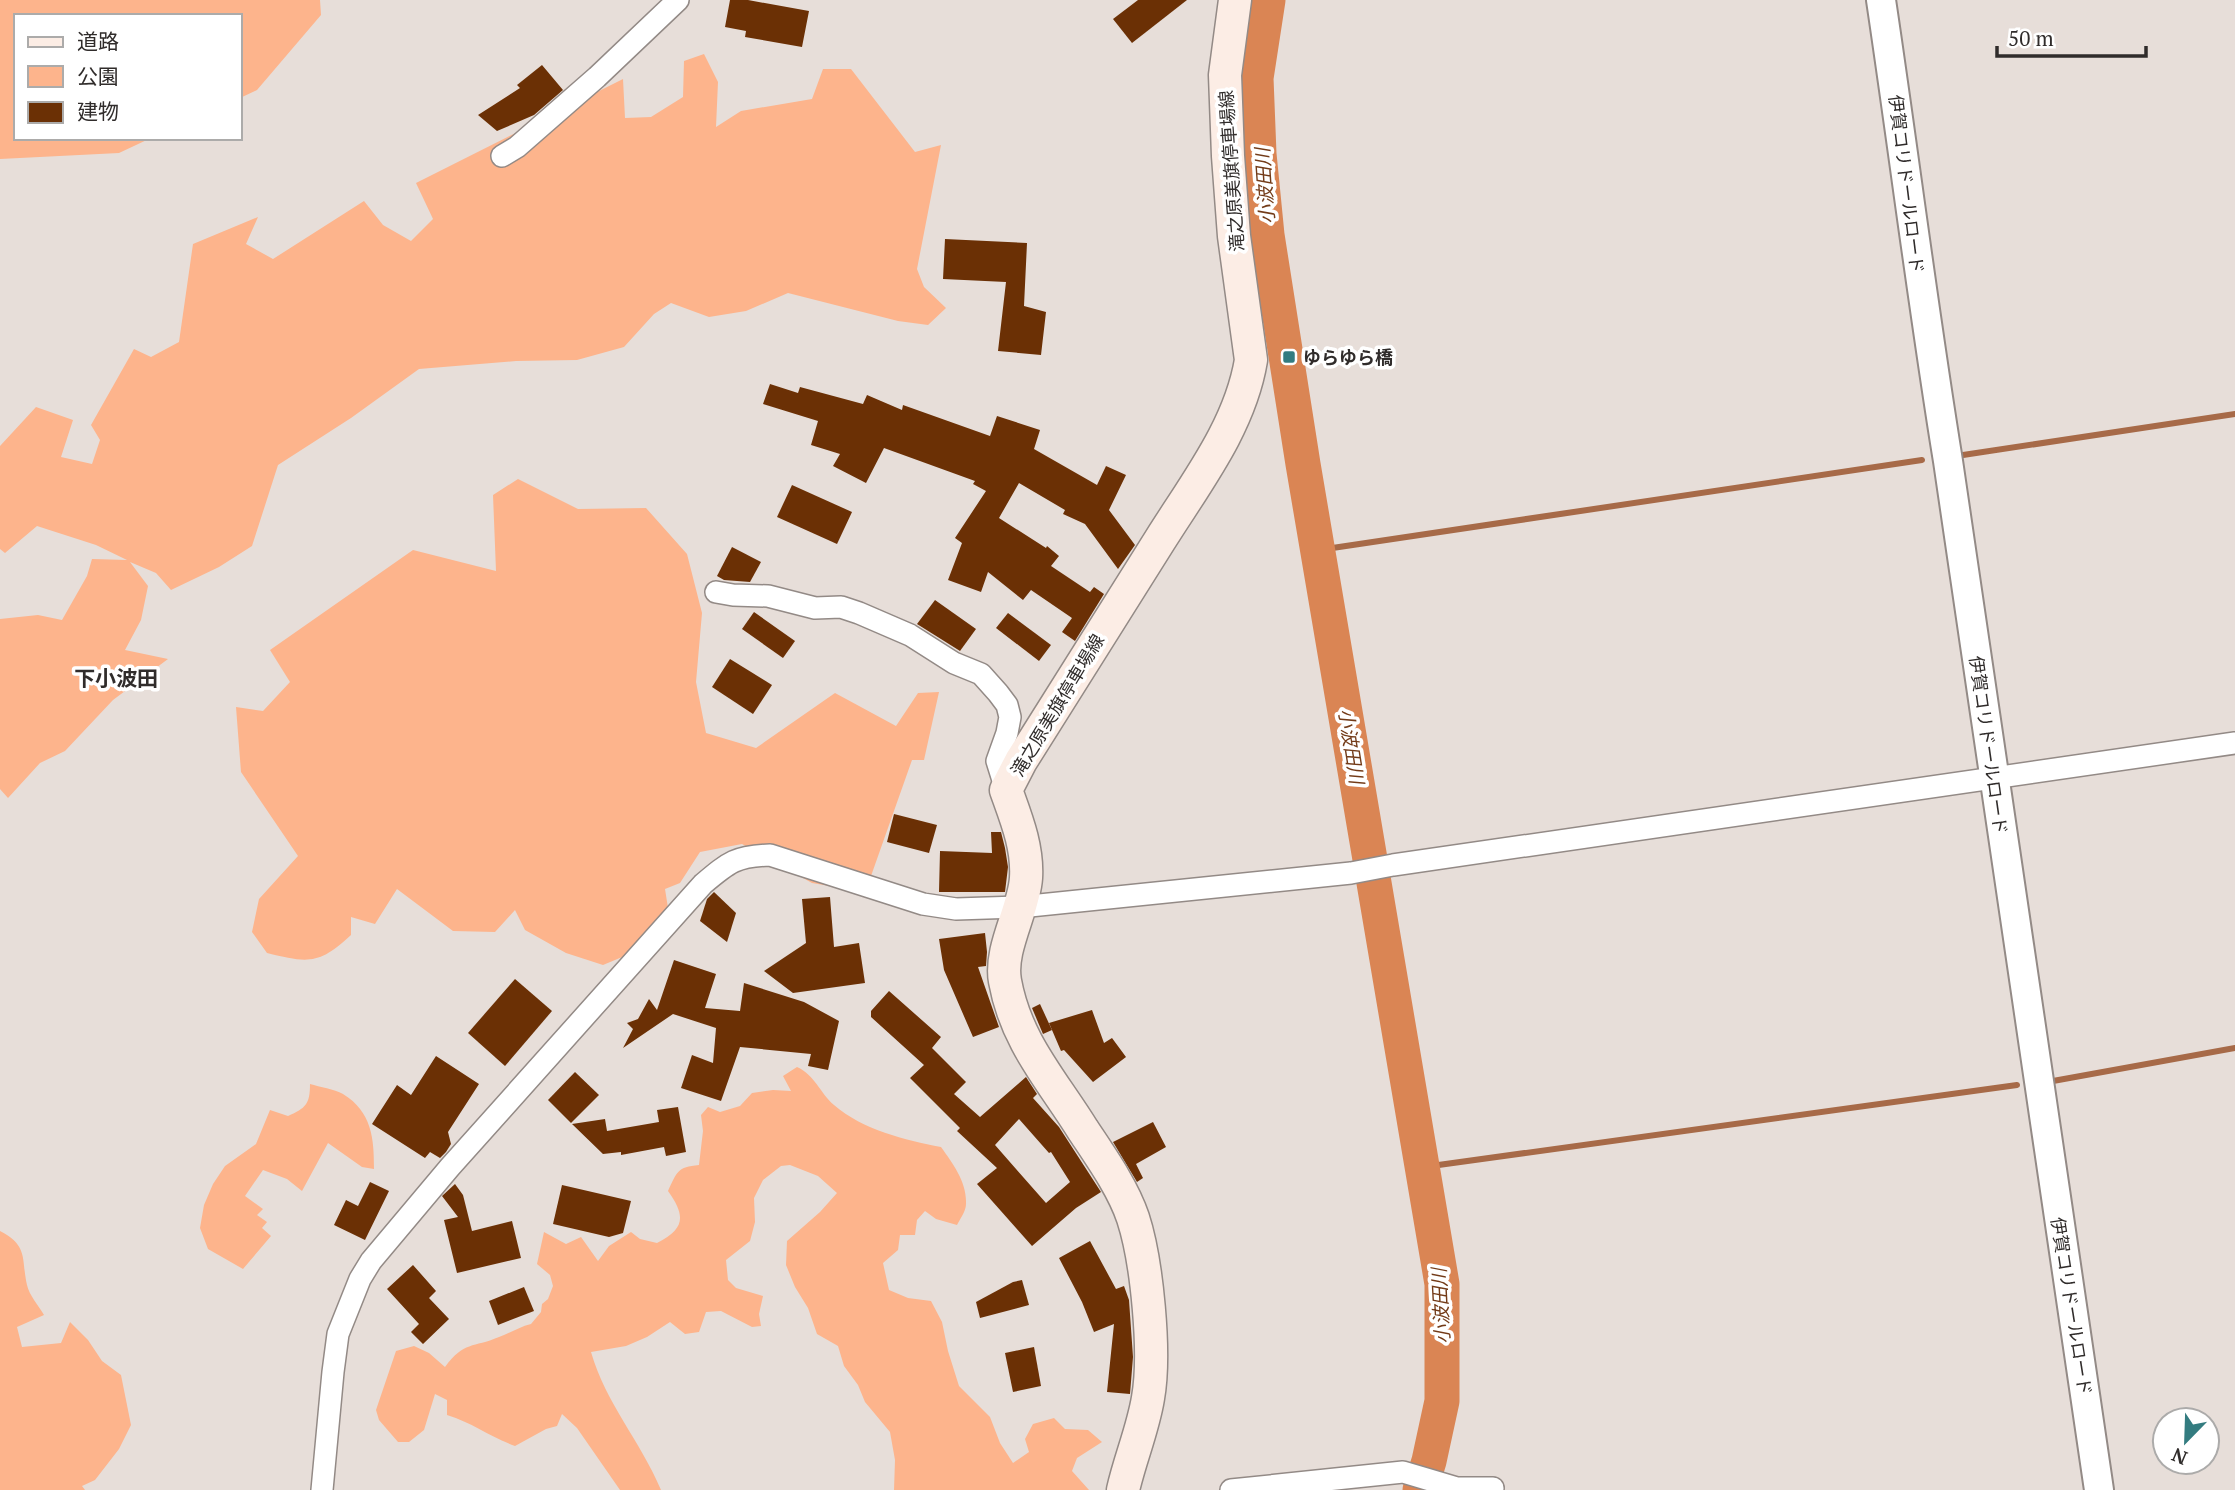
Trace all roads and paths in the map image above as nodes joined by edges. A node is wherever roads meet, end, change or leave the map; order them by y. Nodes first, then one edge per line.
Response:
1 (678, 0) edge
2 (1235, 0) edge
3 (1881, 0) edge
4 (502, 156) dead end
5 (716, 592) dead end
6 (2235, 743) edge
7 (1993, 777) junction
8 (1006, 790) junction
9 (1020, 907) junction
10 (1493, 1488) dead end
11 (322, 1490) edge
12 (1123, 1490) edge
13 (1231, 1490) edge
14 (2099, 1490) edge

1 - 4 street
2 - 8 main road, 滝之原美旗停車場線
3 - 7 street, 伊賀コリドールロード
5 - 8 street
6 - 7 street
7 - 9 street
7 - 14 street, 伊賀コリドールロード
8 - 9 main road, 滝之原美旗停車場線
9 - 11 street
9 - 12 main road, 滝之原美旗停車場線
10 - 13 street

